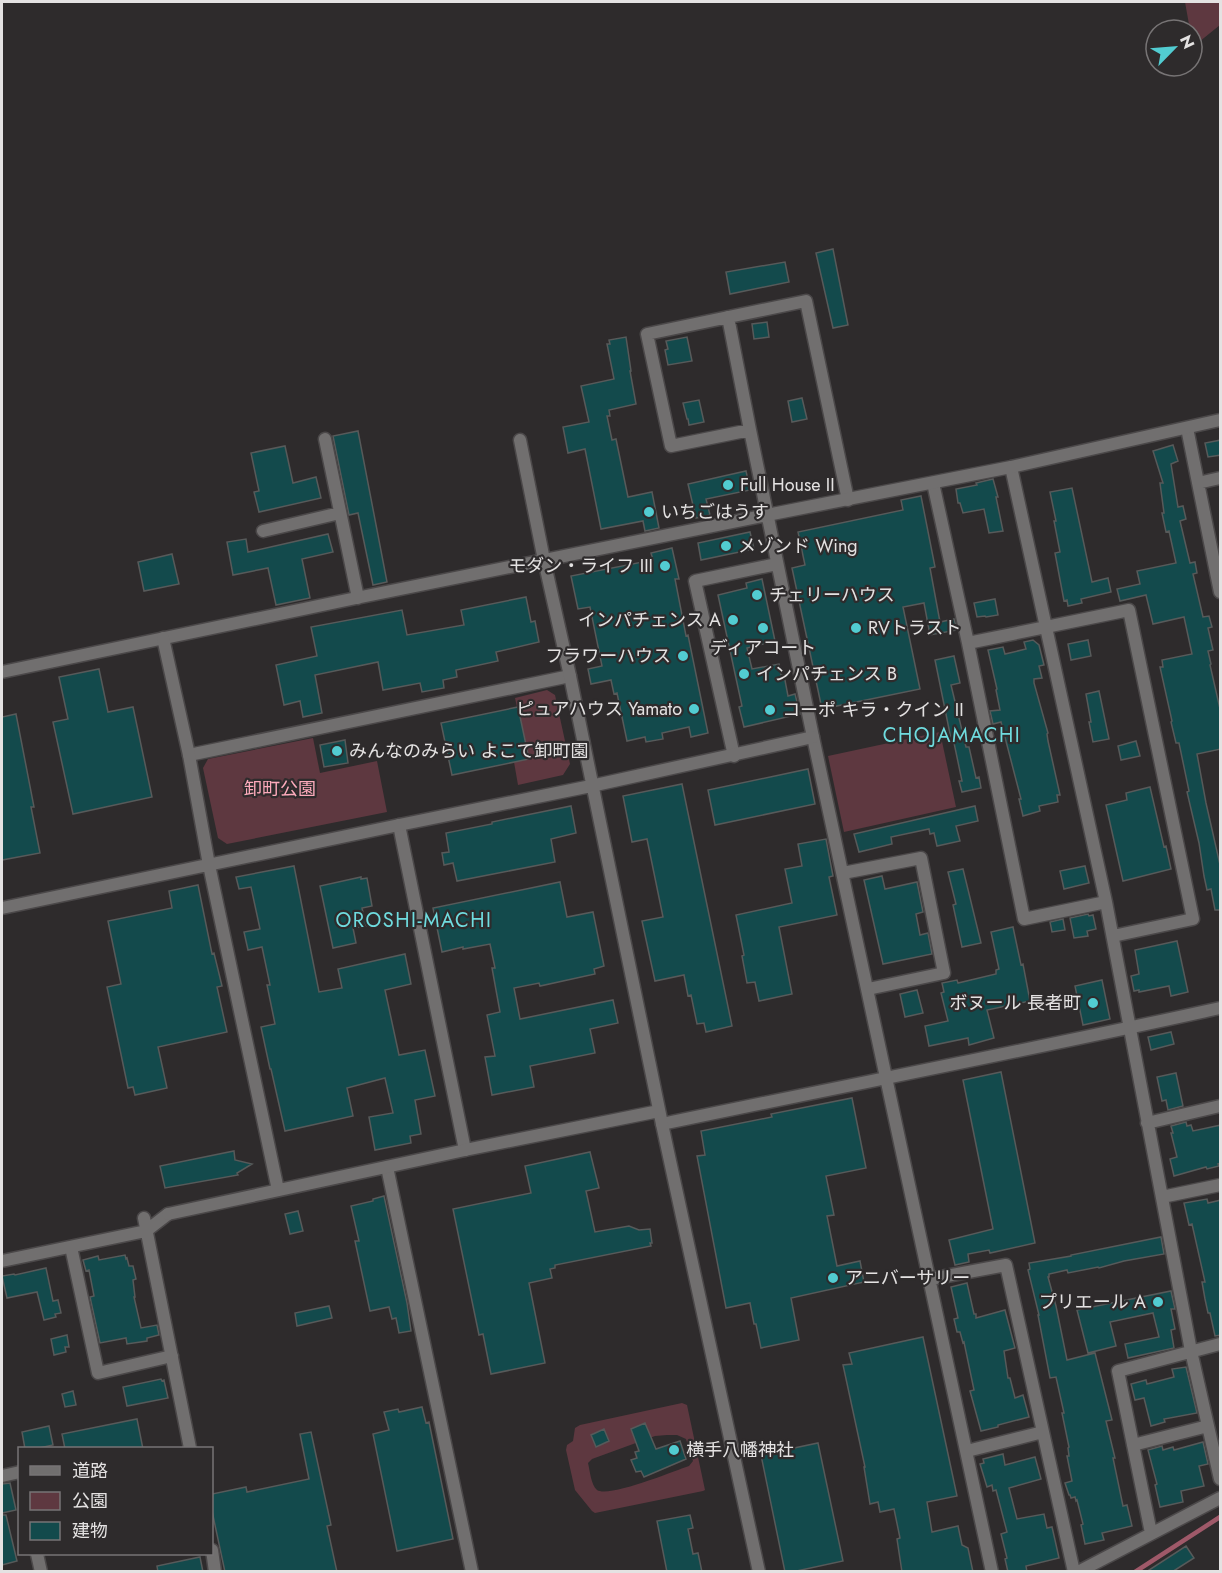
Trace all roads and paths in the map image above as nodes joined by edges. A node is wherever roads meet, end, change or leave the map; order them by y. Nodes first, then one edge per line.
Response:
1 (728, 317) junction
2 (1221, 420) edge
3 (1187, 428) junction
4 (750, 430) junction
5 (324, 439) dead end
6 (519, 440) dead end
7 (1011, 467) junction
8 (1221, 478) edge
9 (933, 483) junction
10 (1198, 483) junction
11 (848, 500) junction
12 (340, 513) junction
13 (767, 515) junction
14 (263, 531) dead end
15 (544, 560) junction
16 (777, 564) junction
17 (1221, 592) edge
18 (358, 598) junction
19 (1047, 628) junction
20 (163, 639) junction
21 (968, 643) junction
22 (2, 672) edge
23 (570, 676) junction
24 (813, 737) junction
25 (189, 754) junction
26 (734, 756) junction
27 (591, 786) junction
28 (399, 825) junction
29 (209, 865) junction
30 (843, 873) junction
31 (1106, 902) junction
32 (2, 908) edge
33 (1113, 936) junction
34 (868, 989) junction
35 (1221, 1008) edge
36 (1130, 1029) junction
37 (886, 1077) junction
38 (1221, 1106) edge
39 (659, 1111) junction
40 (1147, 1123) junction
41 (662, 1124) junction
42 (465, 1150) junction
43 (387, 1167) junction
44 (1221, 1185) edge
45 (278, 1190) junction
46 (1162, 1197) junction
47 (144, 1218) dead end
48 (146, 1231) junction
49 (71, 1247) junction
50 (2, 1261) edge
51 (930, 1279) junction
52 (1221, 1344) edge
53 (1191, 1351) junction
54 (172, 1356) junction
55 (1208, 1426) junction
56 (1043, 1432) junction
57 (1134, 1445) junction
58 (190, 1447) edge
59 (967, 1451) junction
60 (18, 1472) edge
61 (2, 1476) edge
62 (1221, 1479) edge
63 (1221, 1497) edge
64 (1151, 1533) junction
65 (37, 1555) edge
66 (213, 1555) edge
67 (41, 1572) edge
68 (216, 1572) edge
69 (472, 1572) edge
70 (759, 1572) edge
71 (992, 1572) edge
72 (1074, 1572) edge
73 (1078, 1572) edge

1 - 4 street
1 - 4 street
1 - 11 street
2 - 3 street
3 - 7 street
3 - 10 street
4 - 13 street
5 - 12 street
6 - 15 street
7 - 9 street
7 - 19 street
8 - 10 street
9 - 11 street
9 - 21 street
10 - 17 street
11 - 13 street
12 - 14 street
12 - 18 street
13 - 15 street
13 - 16 street
15 - 18 street
15 - 23 street
16 - 24 street
16 - 26 street
18 - 20 street
19 - 21 street
19 - 31 street
19 - 33 street
20 - 22 street
20 - 25 street
21 - 31 street
23 - 25 street
23 - 27 street
24 - 26 street
24 - 30 street
25 - 29 street
26 - 27 street
27 - 28 street
27 - 39 street
28 - 29 street
28 - 42 street
29 - 32 street
29 - 45 street
30 - 34 street
30 - 34 street
31 - 33 street
33 - 36 street
34 - 37 street
35 - 36 street
36 - 37 street
36 - 40 street
37 - 41 street
37 - 51 street
38 - 40 street
39 - 41 street
39 - 42 street
40 - 46 street
41 - 70 street
42 - 43 street
43 - 45 street
43 - 69 street
44 - 46 street
45 - 48 street
46 - 53 street
47 - 48 street
48 - 49 street
48 - 54 street
49 - 50 street
49 - 54 street
51 - 56 street
51 - 59 street
52 - 53 street
53 - 55 street
53 - 57 street
54 - 58 street
55 - 57 street
55 - 62 street
56 - 59 street
56 - 72 street
57 - 64 street
59 - 71 street
60 - 61 street
63 - 64 street
64 - 73 street
65 - 67 street
66 - 68 street

